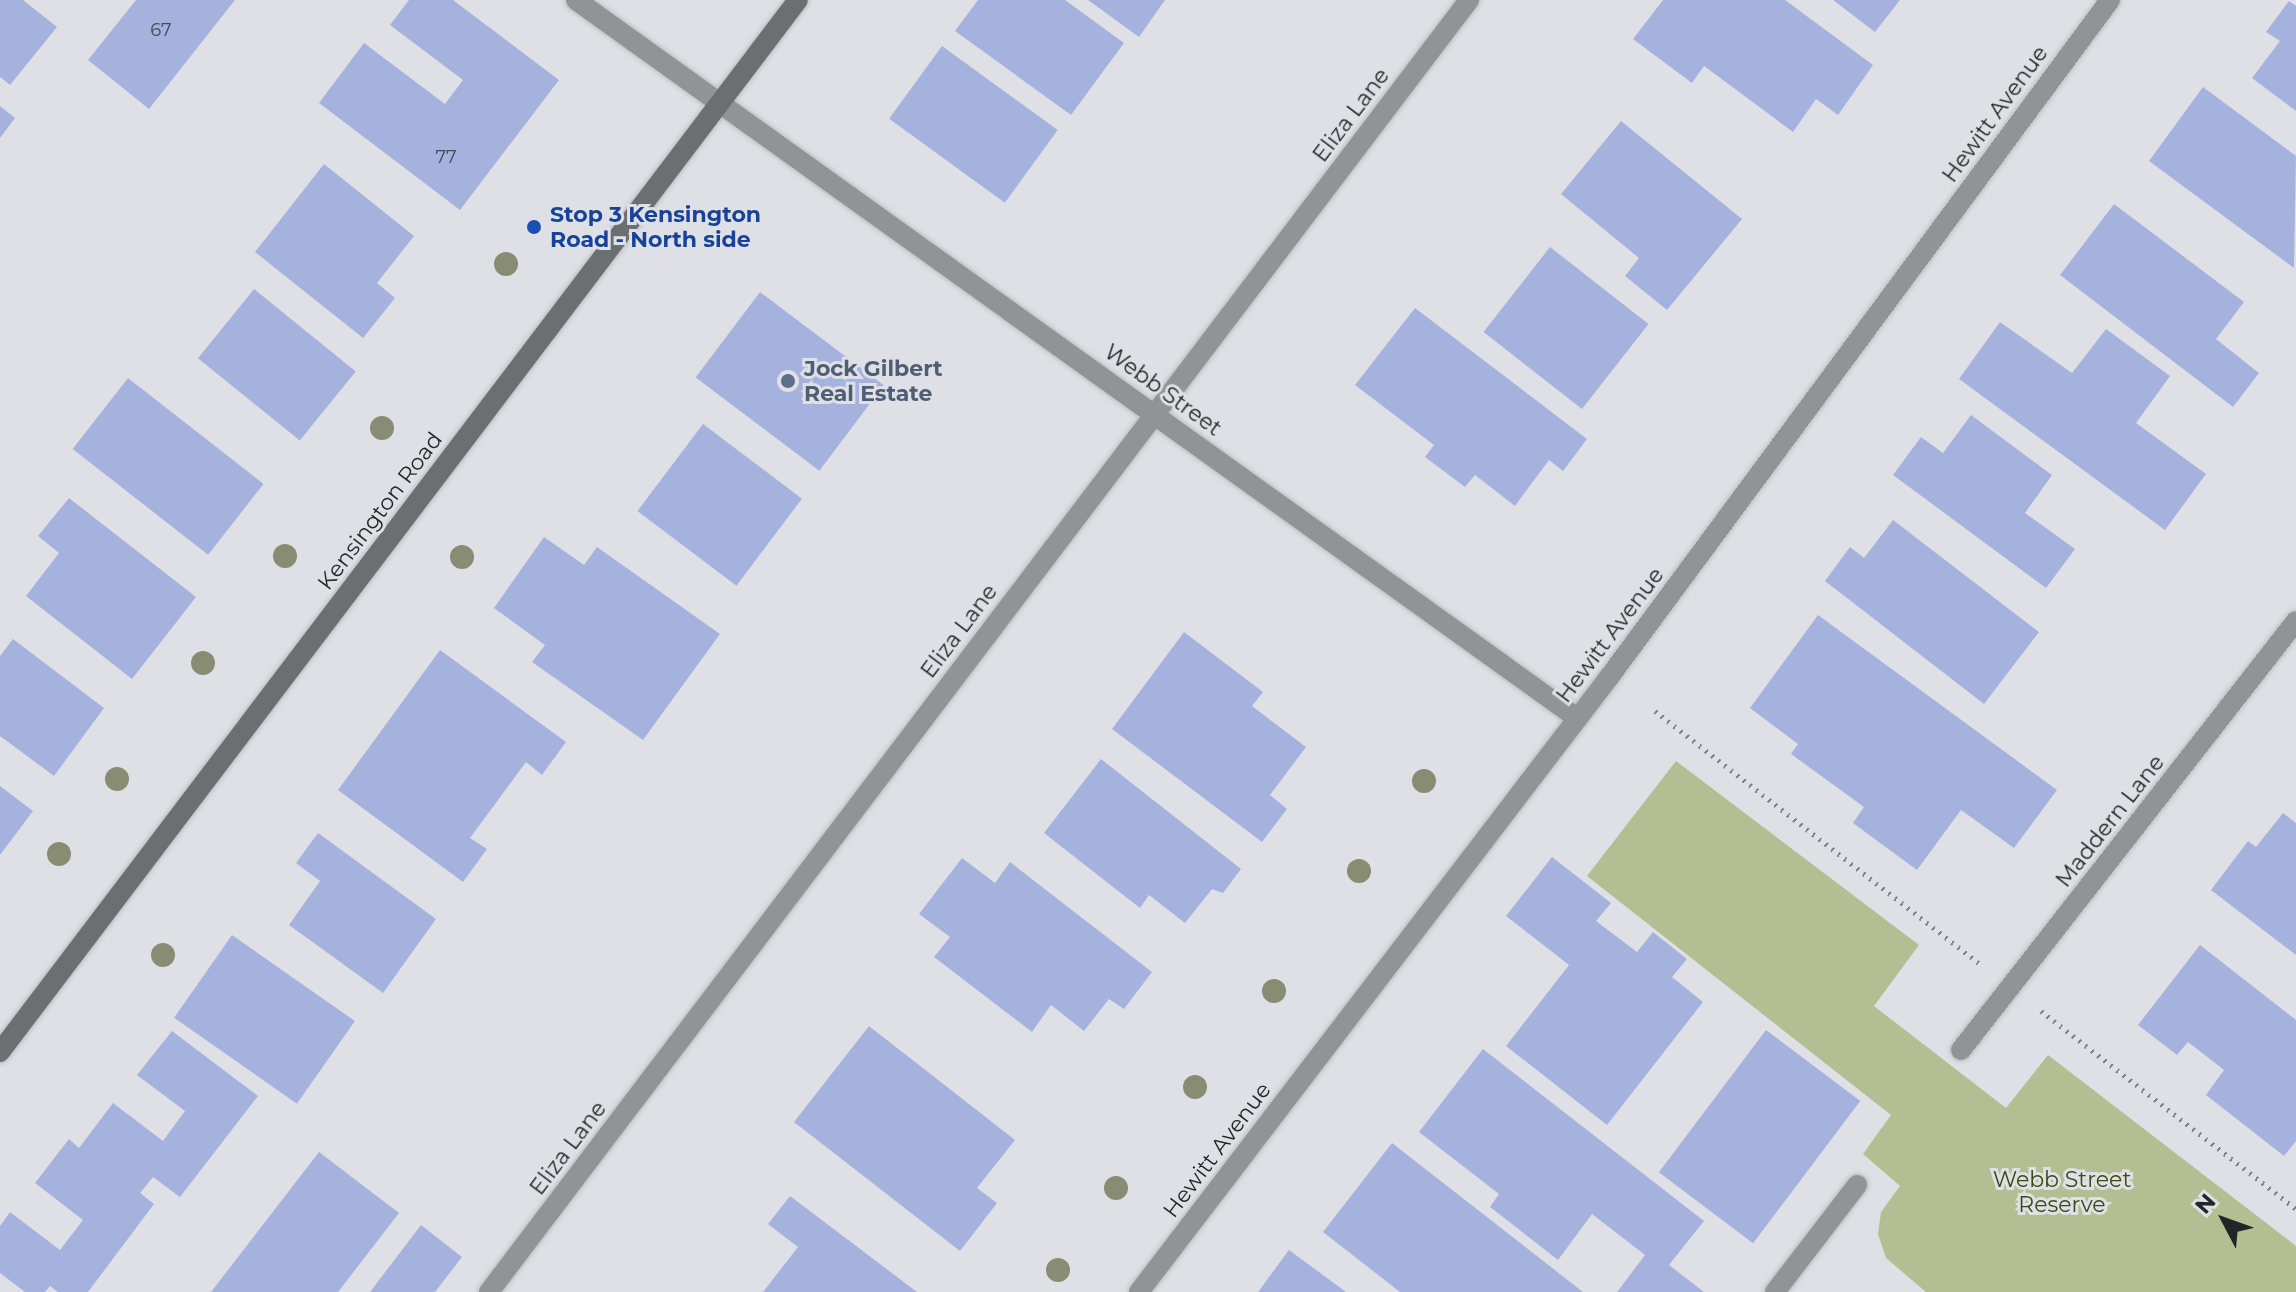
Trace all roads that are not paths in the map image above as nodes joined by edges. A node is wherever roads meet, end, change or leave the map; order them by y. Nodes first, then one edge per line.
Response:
1 (576, 0) edge
2 (798, 0) edge
3 (1469, 0) edge
4 (2110, 0) edge
5 (719, 104) junction
6 (1155, 413) junction
7 (2296, 621) edge
8 (1577, 718) junction
9 (1961, 1050) dead end
10 (0, 1052) edge
11 (1857, 1185) dead end
12 (489, 1292) edge
13 (1139, 1292) edge
14 (1775, 1292) edge

1 - 5 street, Webb Street
2 - 5 main road, Kensington Road
3 - 6 street, Eliza Lane
4 - 8 street, Hewitt Avenue
5 - 6 street, Webb Street
5 - 10 main road, Kensington Road
6 - 8 street, Webb Street
6 - 12 street, Eliza Lane
7 - 9 street, Maddern Lane
8 - 13 street, Hewitt Avenue
11 - 14 street

